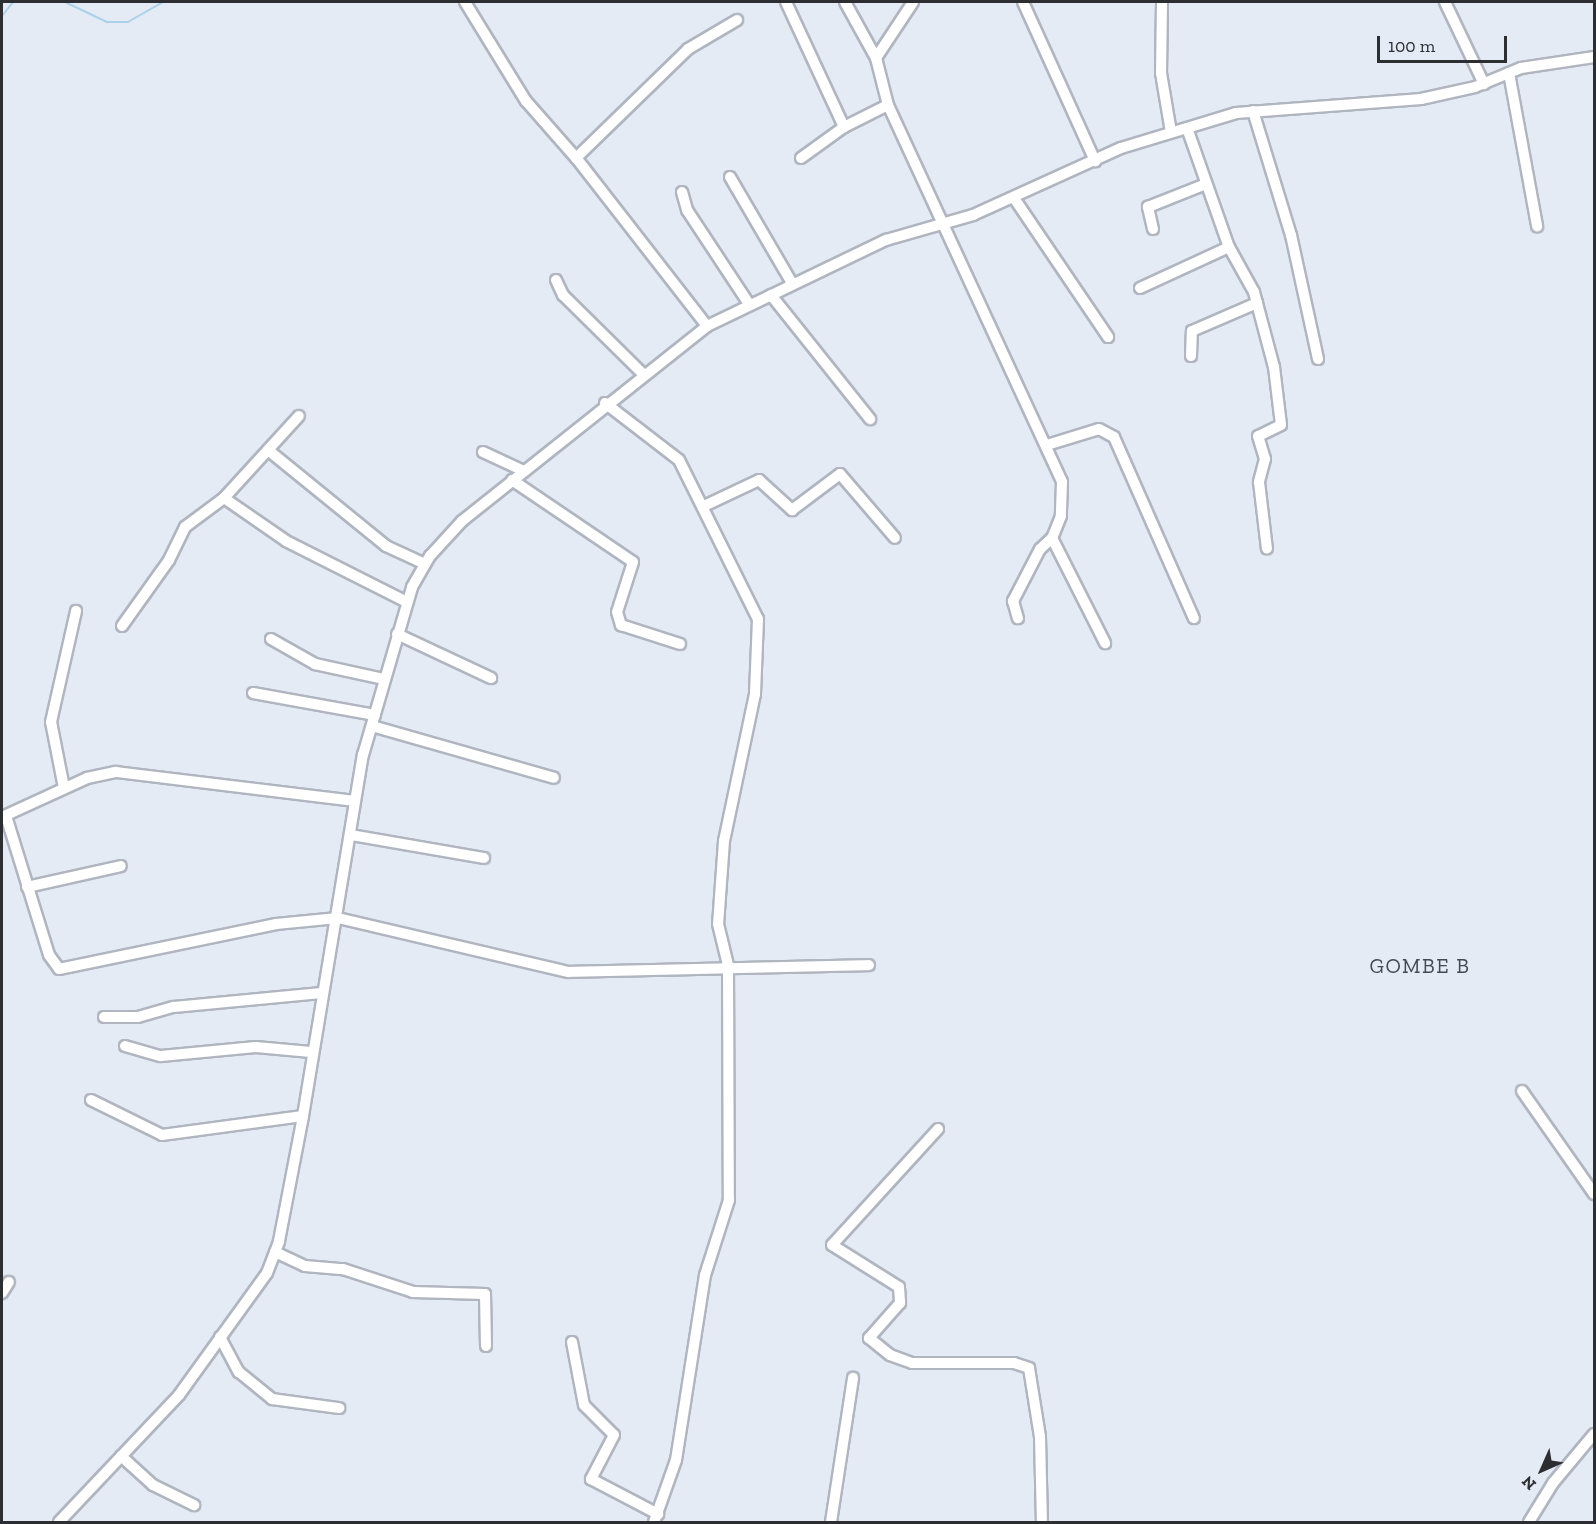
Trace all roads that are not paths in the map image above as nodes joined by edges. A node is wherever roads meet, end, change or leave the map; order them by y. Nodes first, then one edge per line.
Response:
1 (465, 2) edge
2 (786, 2) edge
3 (845, 2) edge
4 (913, 2) edge
5 (1023, 2) edge
6 (1162, 2) edge
7 (1445, 2) edge
8 (737, 20) dead end
9 (1594, 57) edge
10 (876, 58) junction
11 (1509, 73) junction
12 (1484, 84) junction
13 (888, 105) junction
14 (1253, 111) junction
15 (844, 127) junction
16 (1187, 128) junction
17 (1171, 132) junction
18 (576, 158) junction
19 (801, 159) dead end
20 (1095, 161) junction
21 (730, 177) dead end
22 (1206, 184) junction
23 (682, 192) dead end
24 (1014, 198) junction
25 (942, 224) junction
26 (1537, 226) dead end
27 (1153, 229) dead end
28 (1229, 247) junction
29 (556, 280) dead end
30 (792, 283) junction
31 (1140, 288) dead end
32 (771, 295) junction
33 (1257, 303) junction
34 (749, 304) junction
35 (707, 326) junction
36 (1108, 337) dead end
37 (1191, 356) dead end
38 (1318, 359) dead end
39 (642, 373) junction
40 (605, 403) junction
41 (299, 417) dead end
42 (870, 419) dead end
43 (1047, 445) junction
44 (268, 450) junction
45 (483, 452) dead end
46 (524, 471) junction
47 (512, 480) junction
48 (224, 498) junction
49 (704, 506) junction
50 (895, 538) dead end
51 (1052, 538) junction
52 (1267, 549) dead end
53 (425, 564) junction
54 (407, 602) junction
55 (76, 611) dead end
56 (1018, 618) dead end
57 (1194, 618) dead end
58 (122, 626) dead end
59 (397, 634) junction
60 (272, 639) dead end
61 (1105, 643) dead end
62 (680, 644) dead end
63 (491, 678) dead end
64 (384, 679) junction
65 (253, 693) dead end
66 (374, 721) junction
67 (554, 778) dead end
68 (64, 788) junction
69 (354, 801) junction
70 (4, 816) edge
71 (351, 835) junction
72 (484, 858) dead end
73 (121, 866) dead end
74 (27, 887) junction
75 (338, 918) junction
76 (728, 965) junction
77 (869, 965) dead end
78 (321, 993) junction
79 (104, 1017) dead end
80 (125, 1046) dead end
81 (311, 1052) junction
82 (1522, 1091) dead end
83 (91, 1100) dead end
84 (303, 1116) junction
85 (938, 1129) dead end
86 (1594, 1194) edge
87 (275, 1252) junction
88 (9, 1282) dead end
89 (2, 1293) edge
90 (220, 1337) junction
91 (572, 1342) dead end
92 (486, 1346) dead end
93 (853, 1378) dead end
94 (339, 1408) dead end
95 (1594, 1434) edge
96 (121, 1456) junction
97 (194, 1505) dead end
98 (656, 1518) edge
99 (59, 1522) edge
100 (831, 1522) edge
101 (1042, 1522) edge
102 (1529, 1522) edge

1 - 18 street
2 - 15 street
3 - 10 street
4 - 10 street
5 - 20 street
6 - 17 street
7 - 12 street
8 - 18 street
9 - 11 street
10 - 13 street
11 - 12 street
11 - 26 street
12 - 14 street
13 - 15 street
13 - 25 street
14 - 16 street
14 - 38 street
15 - 19 street
16 - 17 street
16 - 22 street
17 - 20 street
18 - 35 street
20 - 24 street
21 - 30 street
22 - 27 street
22 - 28 street
23 - 34 street
24 - 25 street
24 - 36 street
25 - 30 street
25 - 43 street
28 - 31 street
28 - 33 street
29 - 39 street
30 - 32 street
32 - 34 street
32 - 42 street
33 - 37 street
33 - 52 street
34 - 35 street
35 - 39 street
39 - 40 street
40 - 46 street
40 - 49 street
41 - 44 street
43 - 51 street
43 - 57 street
44 - 48 street
44 - 53 street
45 - 46 street
46 - 47 street
47 - 53 street
47 - 62 street
48 - 54 street
48 - 58 street
49 - 50 street
49 - 76 street
51 - 56 street
51 - 61 street
53 - 54 street
54 - 59 street
55 - 68 street
59 - 63 street
59 - 64 street
60 - 64 street
64 - 66 street
65 - 66 street
66 - 67 street
66 - 69 street
68 - 69 street
68 - 70 street
69 - 71 street
70 - 74 street
71 - 72 street
71 - 75 street
73 - 74 street
74 - 75 street
75 - 76 street
75 - 78 street
76 - 77 street
76 - 98 street
78 - 79 street
78 - 81 street
80 - 81 street
81 - 84 street
82 - 86 street
83 - 84 street
84 - 87 street
85 - 101 street
87 - 90 street
87 - 92 street
88 - 89 street
90 - 94 street
90 - 96 street
91 - 98 street
93 - 100 street
95 - 102 street
96 - 97 street
96 - 99 street

